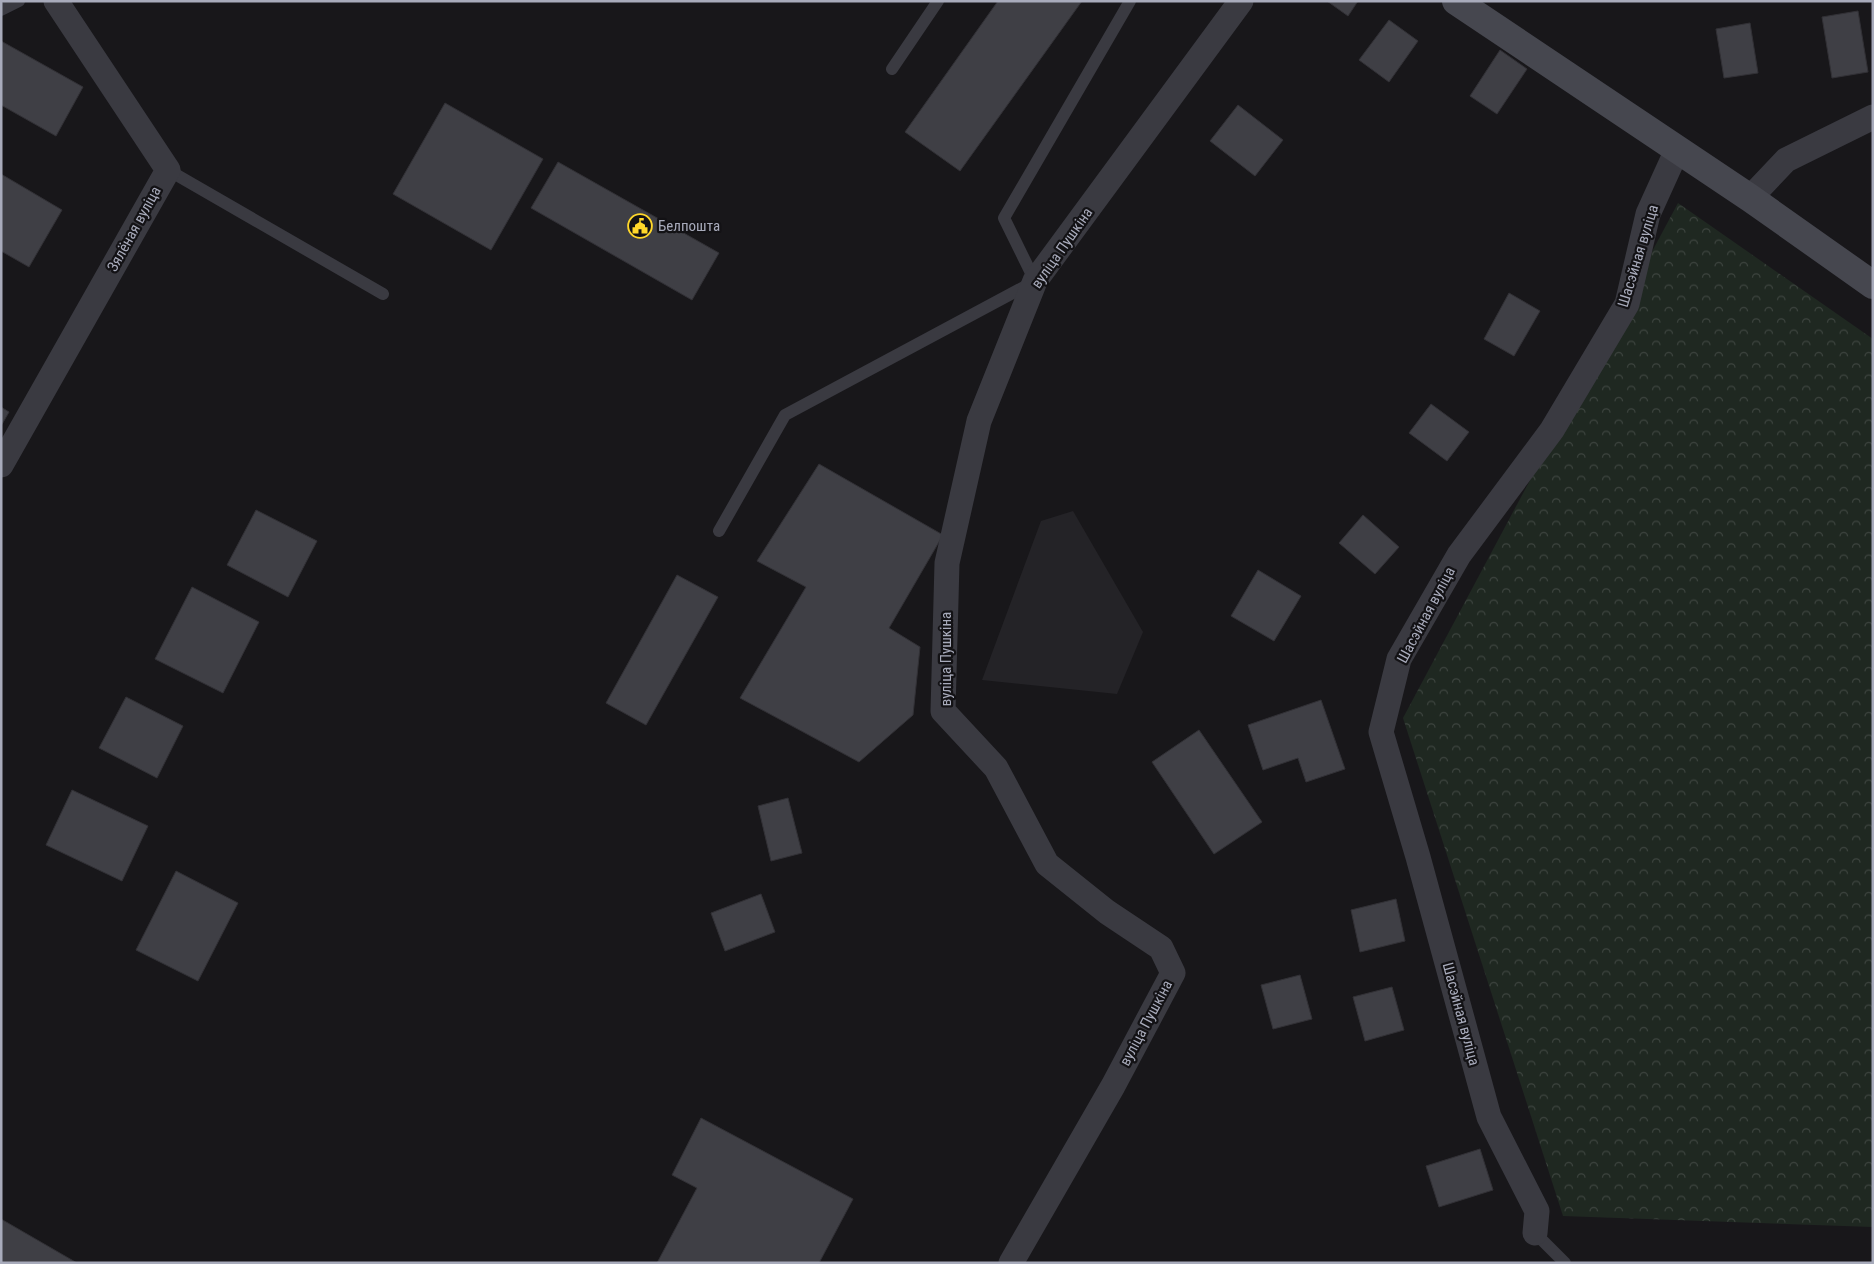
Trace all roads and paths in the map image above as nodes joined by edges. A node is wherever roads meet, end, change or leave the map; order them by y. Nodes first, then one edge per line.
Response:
1 (19, 1) edge
2 (56, 1) edge
3 (938, 1) edge
4 (1130, 1) edge
5 (1242, 1) edge
6 (1456, 1) edge
7 (1, 10) edge
8 (892, 69) dead end
9 (1873, 117) edge
10 (1677, 150) junction
11 (168, 170) junction
12 (1750, 198) junction
13 (1035, 281) junction
14 (1873, 285) edge
15 (382, 294) dead end
16 (1, 465) edge
17 (719, 530) dead end
18 (1535, 1233) joint
19 (1011, 1263) edge
20 (1565, 1263) edge

1 - 7 lane
2 - 11 street, Зялёная вуліца
3 - 8 lane
4 - 13 lane
5 - 13 street, вуліца Пушкіна
6 - 10 main road
9 - 12 street
10 - 12 main road
10 - 18 street, Шасэйная вуліца
11 - 15 lane
11 - 16 street, Зялёная вуліца
12 - 14 main road
13 - 17 lane
13 - 19 street, вуліца Пушкіна
18 - 20 lane

